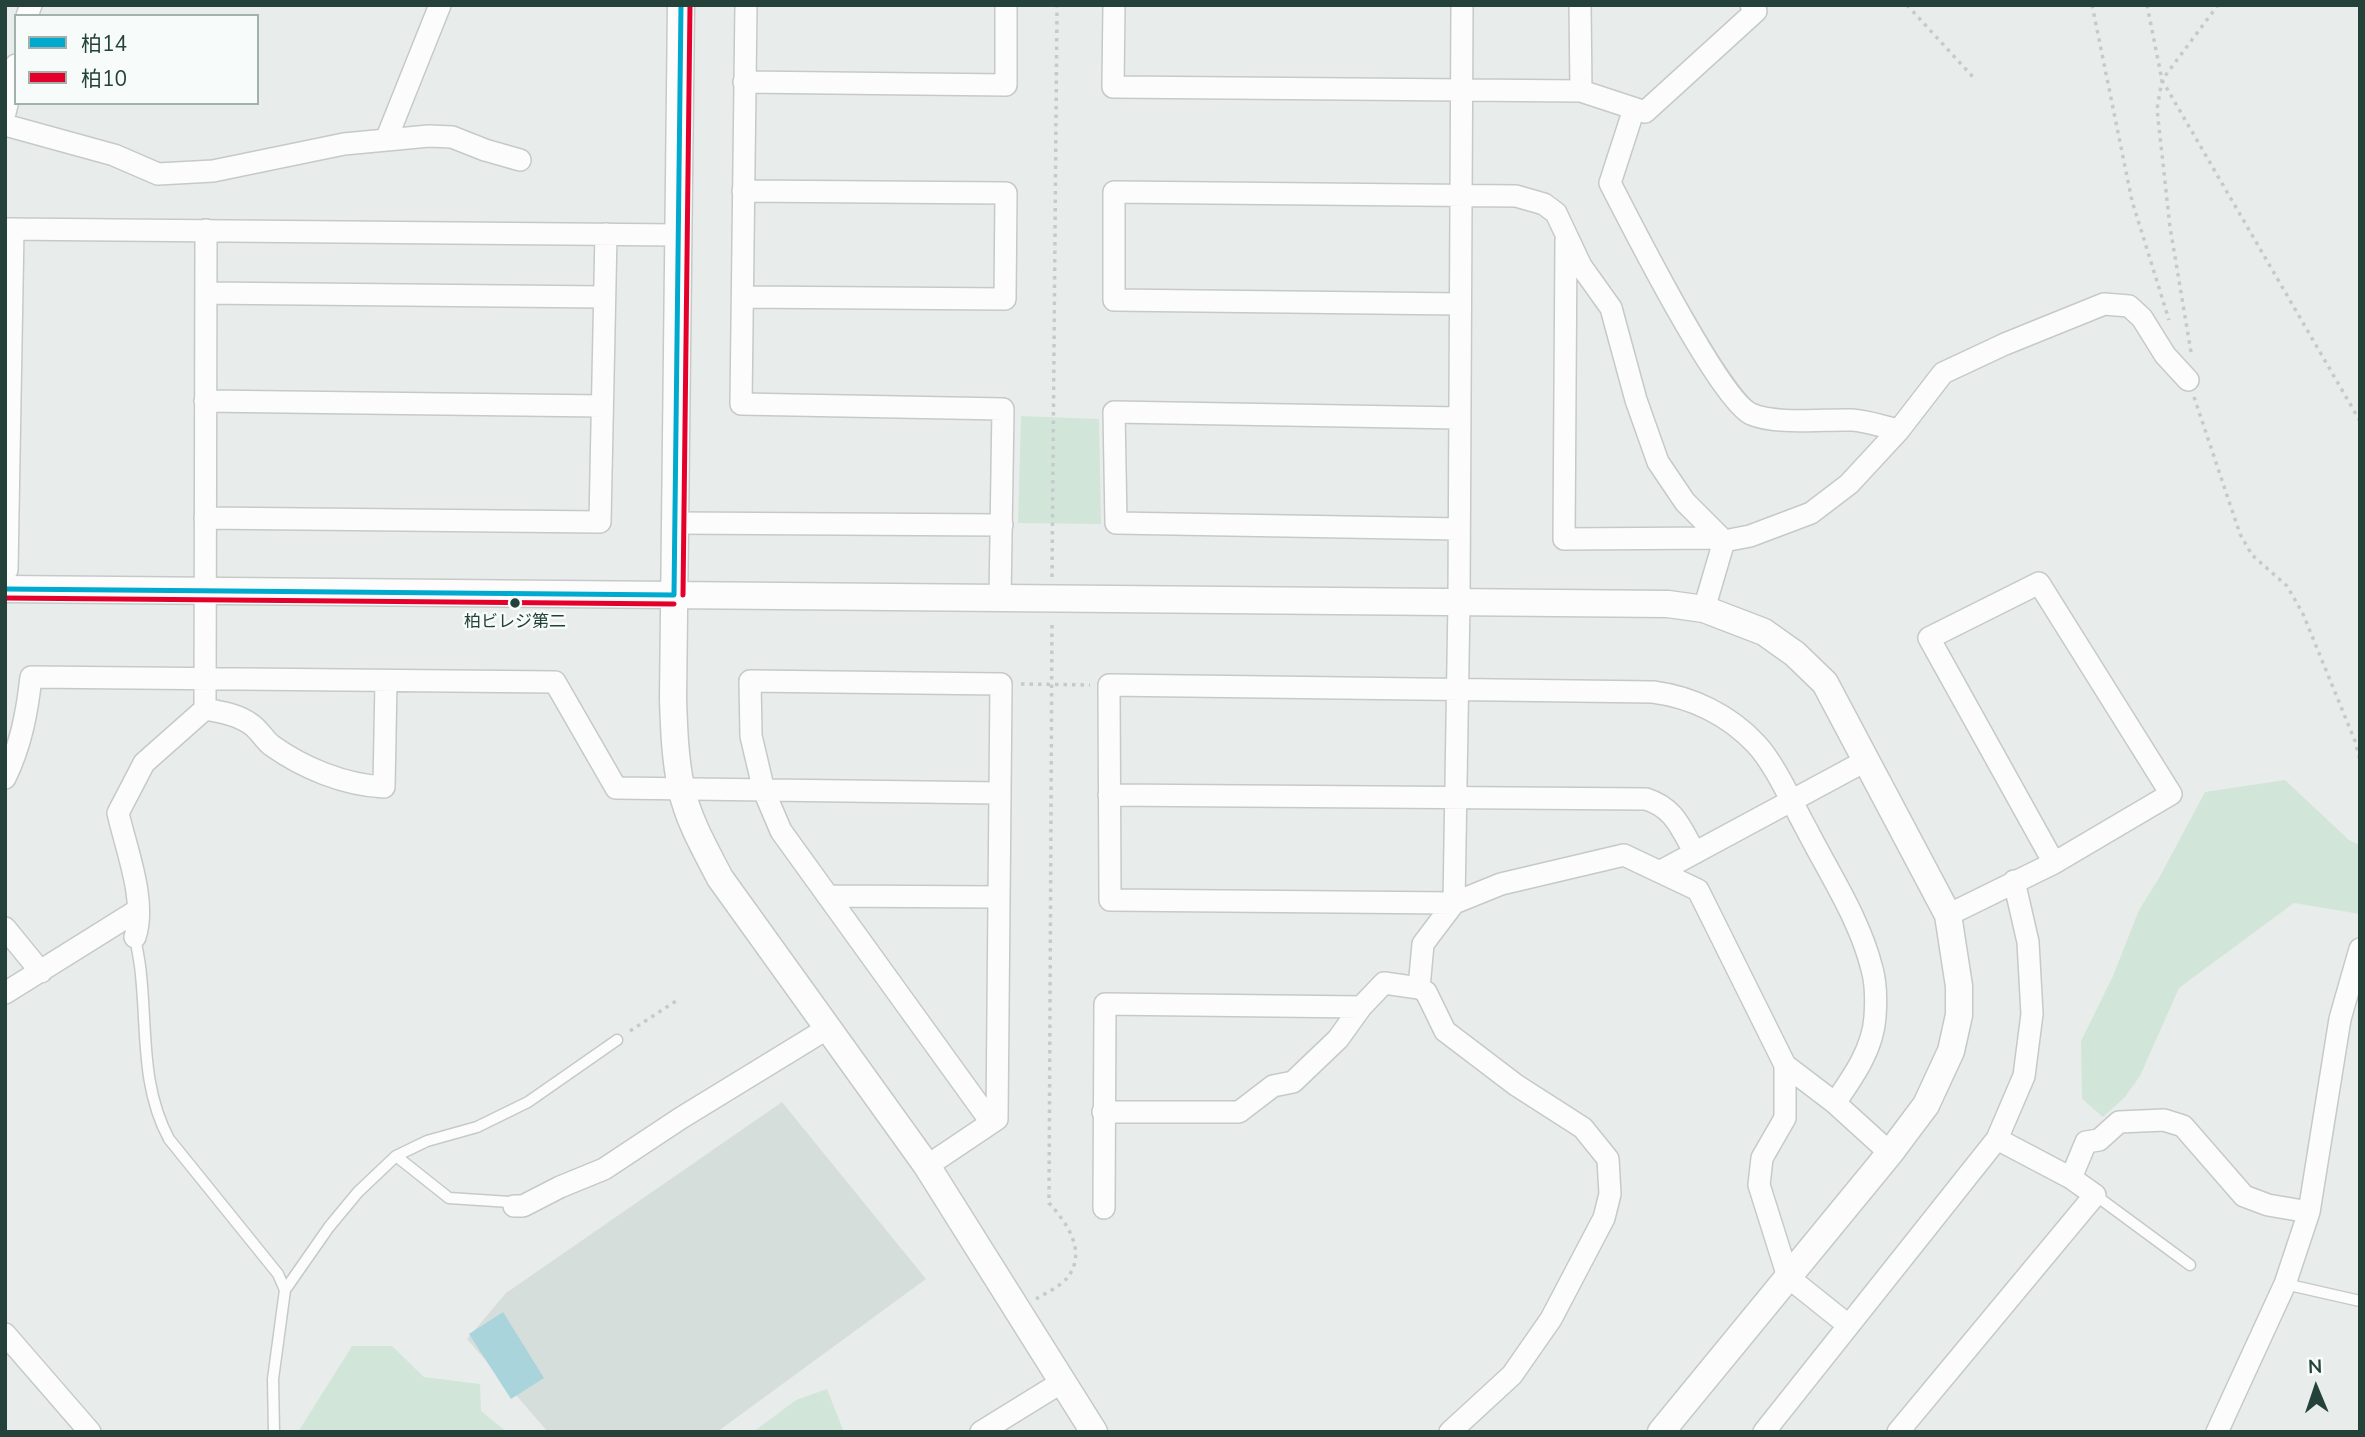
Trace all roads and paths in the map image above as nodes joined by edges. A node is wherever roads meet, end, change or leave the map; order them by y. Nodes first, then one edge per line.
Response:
1 (440, 5) edge
2 (681, 5) edge
3 (746, 5) edge
4 (1006, 5) edge
5 (1057, 5) edge
6 (1114, 5) edge
7 (1462, 5) edge
8 (1580, 5) edge
9 (1751, 5) edge
10 (1907, 5) edge
11 (2092, 5) edge
12 (2147, 5) edge
13 (2218, 5) edge
14 (14, 74) edge
15 (1973, 77) dead end
16 (2162, 80) junction
17 (744, 82) junction
18 (1462, 89) junction
19 (1581, 91) junction
20 (1634, 108) junction
21 (5, 113) edge
22 (5, 125) edge
23 (386, 140) junction
24 (520, 160) dead end
25 (744, 191) junction
26 (1461, 197) junction
27 (9, 229) edge
28 (206, 230) junction
29 (606, 234) junction
30 (1566, 234) junction
31 (678, 235) junction
32 (206, 293) junction
33 (604, 297) junction
34 (743, 297) junction
35 (1461, 304) junction
36 (2171, 325) dead end
37 (2179, 350) dead end
38 (2188, 380) joint
39 (205, 401) junction
40 (602, 406) junction
41 (1459, 418) junction
42 (2360, 421) edge
43 (1899, 430) junction
44 (205, 518) junction
45 (676, 523) junction
46 (1002, 526) junction
47 (1459, 529) junction
48 (1722, 540) junction
49 (6, 580) edge
50 (205, 590) junction
51 (674, 595) junction
52 (1000, 599) junction
53 (1052, 600) junction
54 (1459, 603) junction
55 (1704, 608) junction
56 (205, 679) junction
57 (386, 681) junction
58 (1001, 684) junction
59 (1051, 684) junction
60 (1109, 685) junction
61 (1457, 690) junction
62 (205, 709) junction
63 (2360, 760) edge
64 (1867, 761) junction
65 (5, 778) edge
66 (681, 789) junction
67 (764, 791) junction
68 (999, 793) junction
69 (1109, 795) junction
70 (1455, 797) junction
71 (1791, 801) junction
72 (1695, 853) junction
73 (2054, 863) junction
74 (1661, 872) junction
75 (2014, 881) junction
76 (828, 896) junction
77 (998, 897) junction
78 (1454, 903) junction
79 (138, 910) junction
80 (1948, 915) junction
81 (5, 928) edge
82 (135, 937) joint
83 (2360, 949) edge
84 (41, 972) junction
85 (1419, 988) junction
86 (5, 993) edge
87 (679, 999) dead end
88 (1360, 1007) junction
89 (828, 1028) junction
90 (617, 1040) joint
91 (1785, 1065) junction
92 (1835, 1103) junction
93 (1103, 1112) junction
94 (991, 1122) junction
95 (1997, 1139) junction
96 (1890, 1153) junction
97 (396, 1156) junction
98 (927, 1167) junction
99 (2071, 1178) junction
100 (2095, 1195) junction
101 (514, 1206) joint
102 (1104, 1208) dead end
103 (2309, 1212) junction
104 (2190, 1265) dead end
105 (1788, 1277) junction
106 (2284, 1284) junction
107 (285, 1290) junction
108 (2360, 1301) edge
109 (1018, 1311) junction
110 (1848, 1325) junction
111 (5, 1334) edge
112 (1062, 1382) junction
113 (1772, 1429) edge
114 (90, 1432) edge
115 (275, 1432) edge
116 (981, 1432) edge
117 (1094, 1432) edge
118 (1450, 1432) edge
119 (1661, 1432) edge
120 (1898, 1432) edge
121 (2217, 1432) edge

1 - 23 street
2 - 31 street
3 - 17 street
4 - 17 street
5 - 53 path
6 - 18 street
7 - 18 street
8 - 19 street
9 - 20 street
10 - 15 path
11 - 36 path
12 - 16 path
13 - 16 path
14 - 21 street
16 - 37 path
16 - 42 path
17 - 25 street
18 - 19 street
18 - 26 street
19 - 20 street
20 - 43 street
22 - 23 street
23 - 24 street
25 - 34 street
25 - 34 street
26 - 30 street
26 - 35 street
26 - 35 street
27 - 28 street
27 - 49 street
28 - 29 street
28 - 32 street
29 - 31 street
29 - 33 street
30 - 48 street
30 - 48 street
31 - 45 street
32 - 33 street
32 - 39 street
33 - 40 street
34 - 46 street
35 - 41 street
38 - 43 street
38 - 63 path
39 - 40 street
39 - 44 street
40 - 44 street
41 - 47 street
41 - 47 street
43 - 48 street
44 - 50 street
45 - 46 street
45 - 51 street
46 - 52 street
47 - 54 street
48 - 55 street
49 - 50 street
50 - 51 street
50 - 56 street
51 - 52 street
51 - 66 street
52 - 53 street
53 - 54 street
53 - 59 path
54 - 55 street
54 - 61 street
55 - 64 street
56 - 57 street
56 - 62 street
56 - 65 street
57 - 62 street
57 - 66 street
58 - 59 path
58 - 67 street
58 - 68 street
59 - 60 path
59 - 109 path
60 - 61 street
60 - 69 street
61 - 70 street
61 - 71 street
62 - 79 street
64 - 71 street
64 - 80 street
66 - 67 street
66 - 89 street
67 - 68 street
67 - 76 street
68 - 77 street
69 - 70 street
69 - 78 street
70 - 72 street
70 - 78 street
71 - 72 street
71 - 92 street
72 - 74 street
73 - 73 street
73 - 75 street
74 - 78 street
74 - 91 street
75 - 80 street
75 - 95 street
76 - 77 street
76 - 94 street
77 - 94 street
78 - 85 street
79 - 82 street
79 - 84 street
80 - 96 street
81 - 84 street
82 - 107 lane
83 - 103 street
84 - 86 street
85 - 88 street
85 - 118 street
87 - 90 path
88 - 93 street
88 - 93 street
89 - 98 street
89 - 101 street
90 - 97 lane
91 - 92 street
91 - 105 street
92 - 96 street
93 - 102 street
94 - 98 street
95 - 99 street
95 - 110 street
96 - 105 street
97 - 101 lane
97 - 107 lane
98 - 109 street
99 - 100 street
99 - 103 street
100 - 104 lane
100 - 120 street
103 - 106 street
105 - 110 street
105 - 119 street
106 - 108 lane
106 - 121 street
107 - 115 lane
109 - 112 street
110 - 113 street
111 - 114 street
112 - 116 street
112 - 117 street

